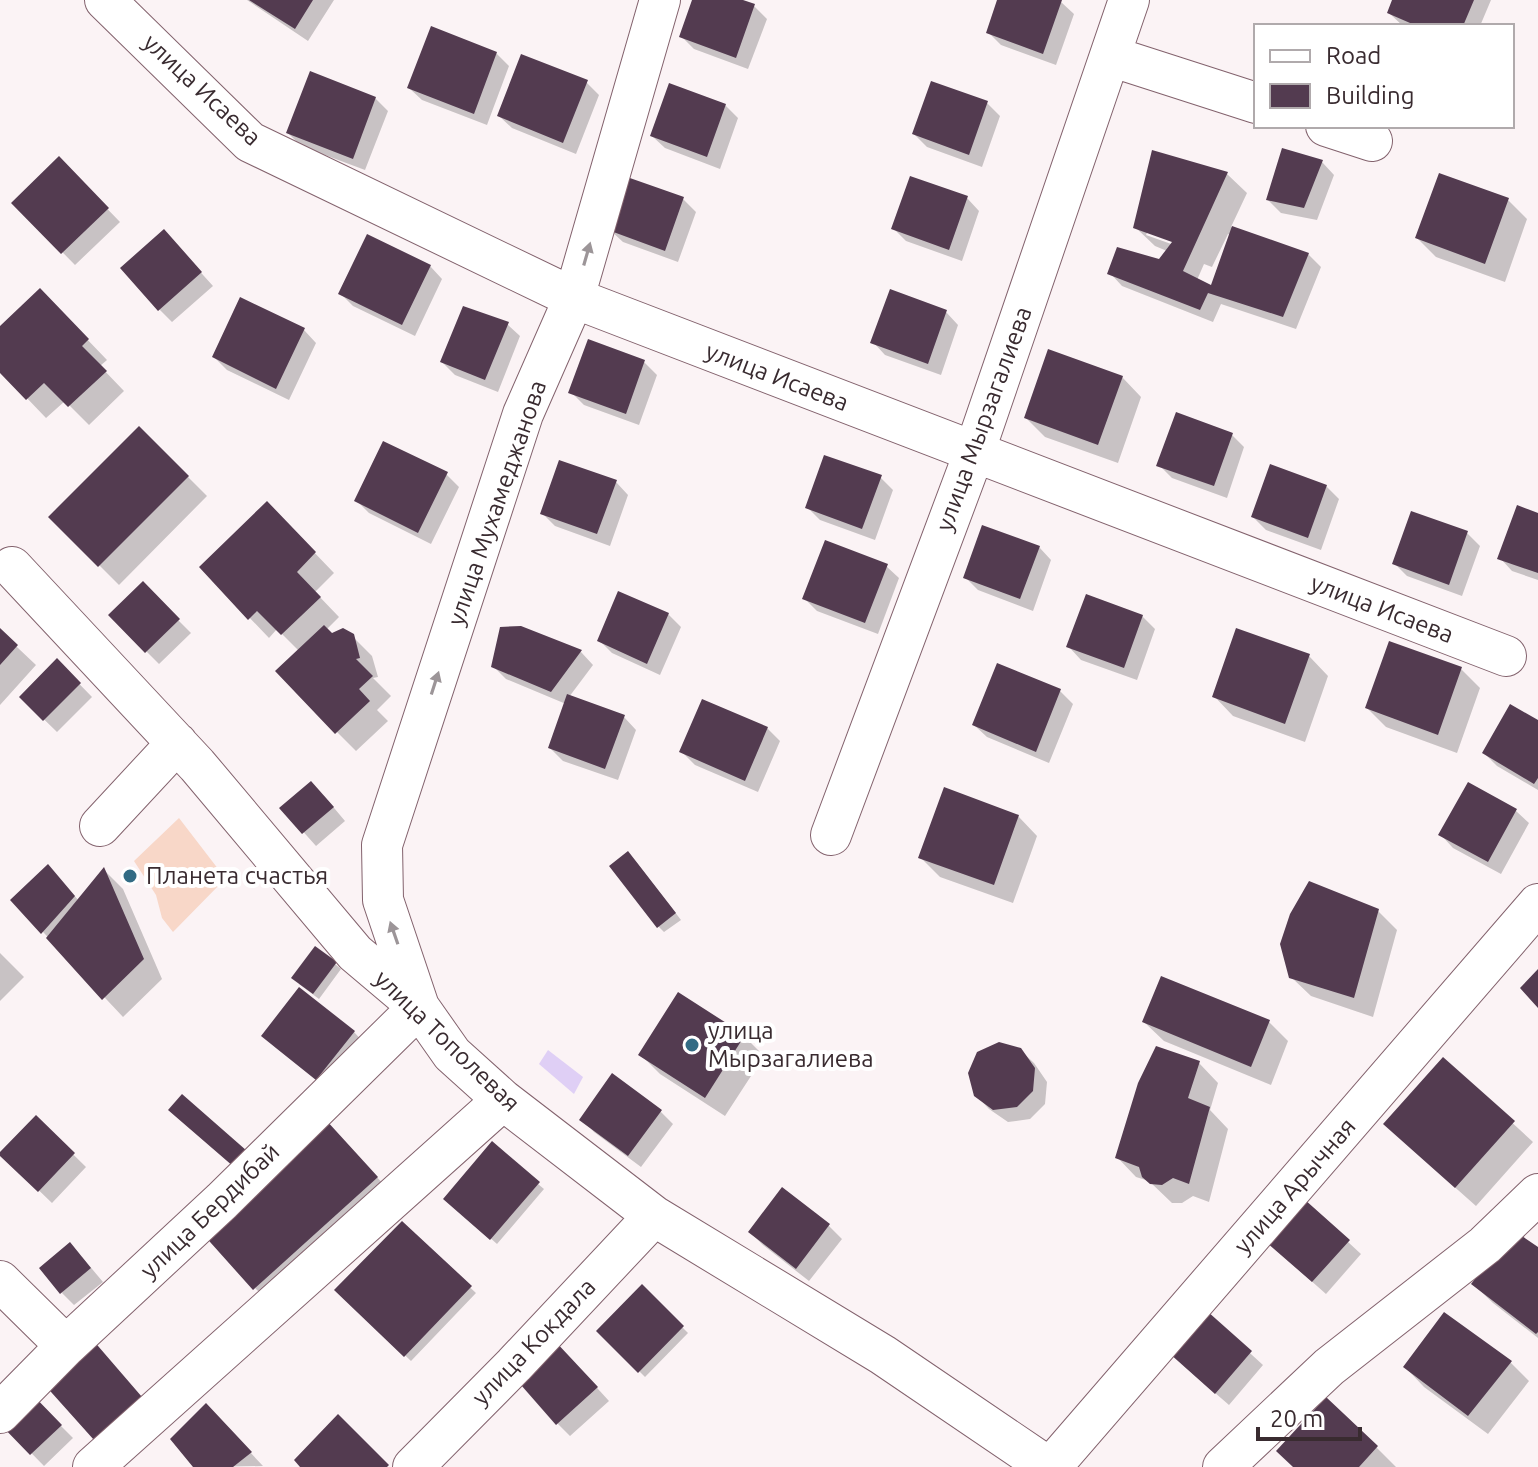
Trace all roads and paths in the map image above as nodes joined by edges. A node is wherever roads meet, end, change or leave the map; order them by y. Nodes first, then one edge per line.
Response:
1 (105, 0) edge
2 (660, 0) edge
3 (1129, 0) edge
4 (1110, 56) junction
5 (1254, 102) edge
6 (1332, 128) edge
7 (1372, 141) dead end
8 (574, 298) junction
9 (974, 453) junction
10 (12, 567) dead end
11 (1506, 656) dead end
12 (177, 743) junction
13 (100, 826) dead end
14 (831, 835) dead end
15 (1538, 904) edge
16 (419, 1007) junction
17 (503, 1100) junction
18 (1538, 1194) edge
19 (654, 1216) junction
20 (0, 1281) edge
21 (66, 1346) junction
22 (0, 1413) edge
23 (93, 1467) edge
24 (413, 1467) edge
25 (1050, 1467) edge
26 (1223, 1467) edge

1 - 8 street, улица Исаева
8 -> 2 street, улица Мухамеджанова
3 - 4 street, улица Мырзагалиева
4 - 5 street
4 - 9 street, улица Мырзагалиева
6 - 7 street
8 - 9 street, улица Исаева
16 -> 8 street, улица Мухамеджанова
9 - 11 street, улица Исаева
9 - 14 street, улица Мырзагалиева
10 - 12 street, улица Тополевая
12 - 13 street
12 - 16 street, улица Тополевая
15 - 25 street, улица Арычная
16 - 17 street, улица Тополевая
16 - 21 street, улица Бердибай
17 - 19 street, улица Тополевая
17 - 23 street
18 - 26 street
19 - 24 street, улица Кокдала
19 - 25 street, улица Тополевая
20 - 21 street
21 - 22 street, улица Бердибай

